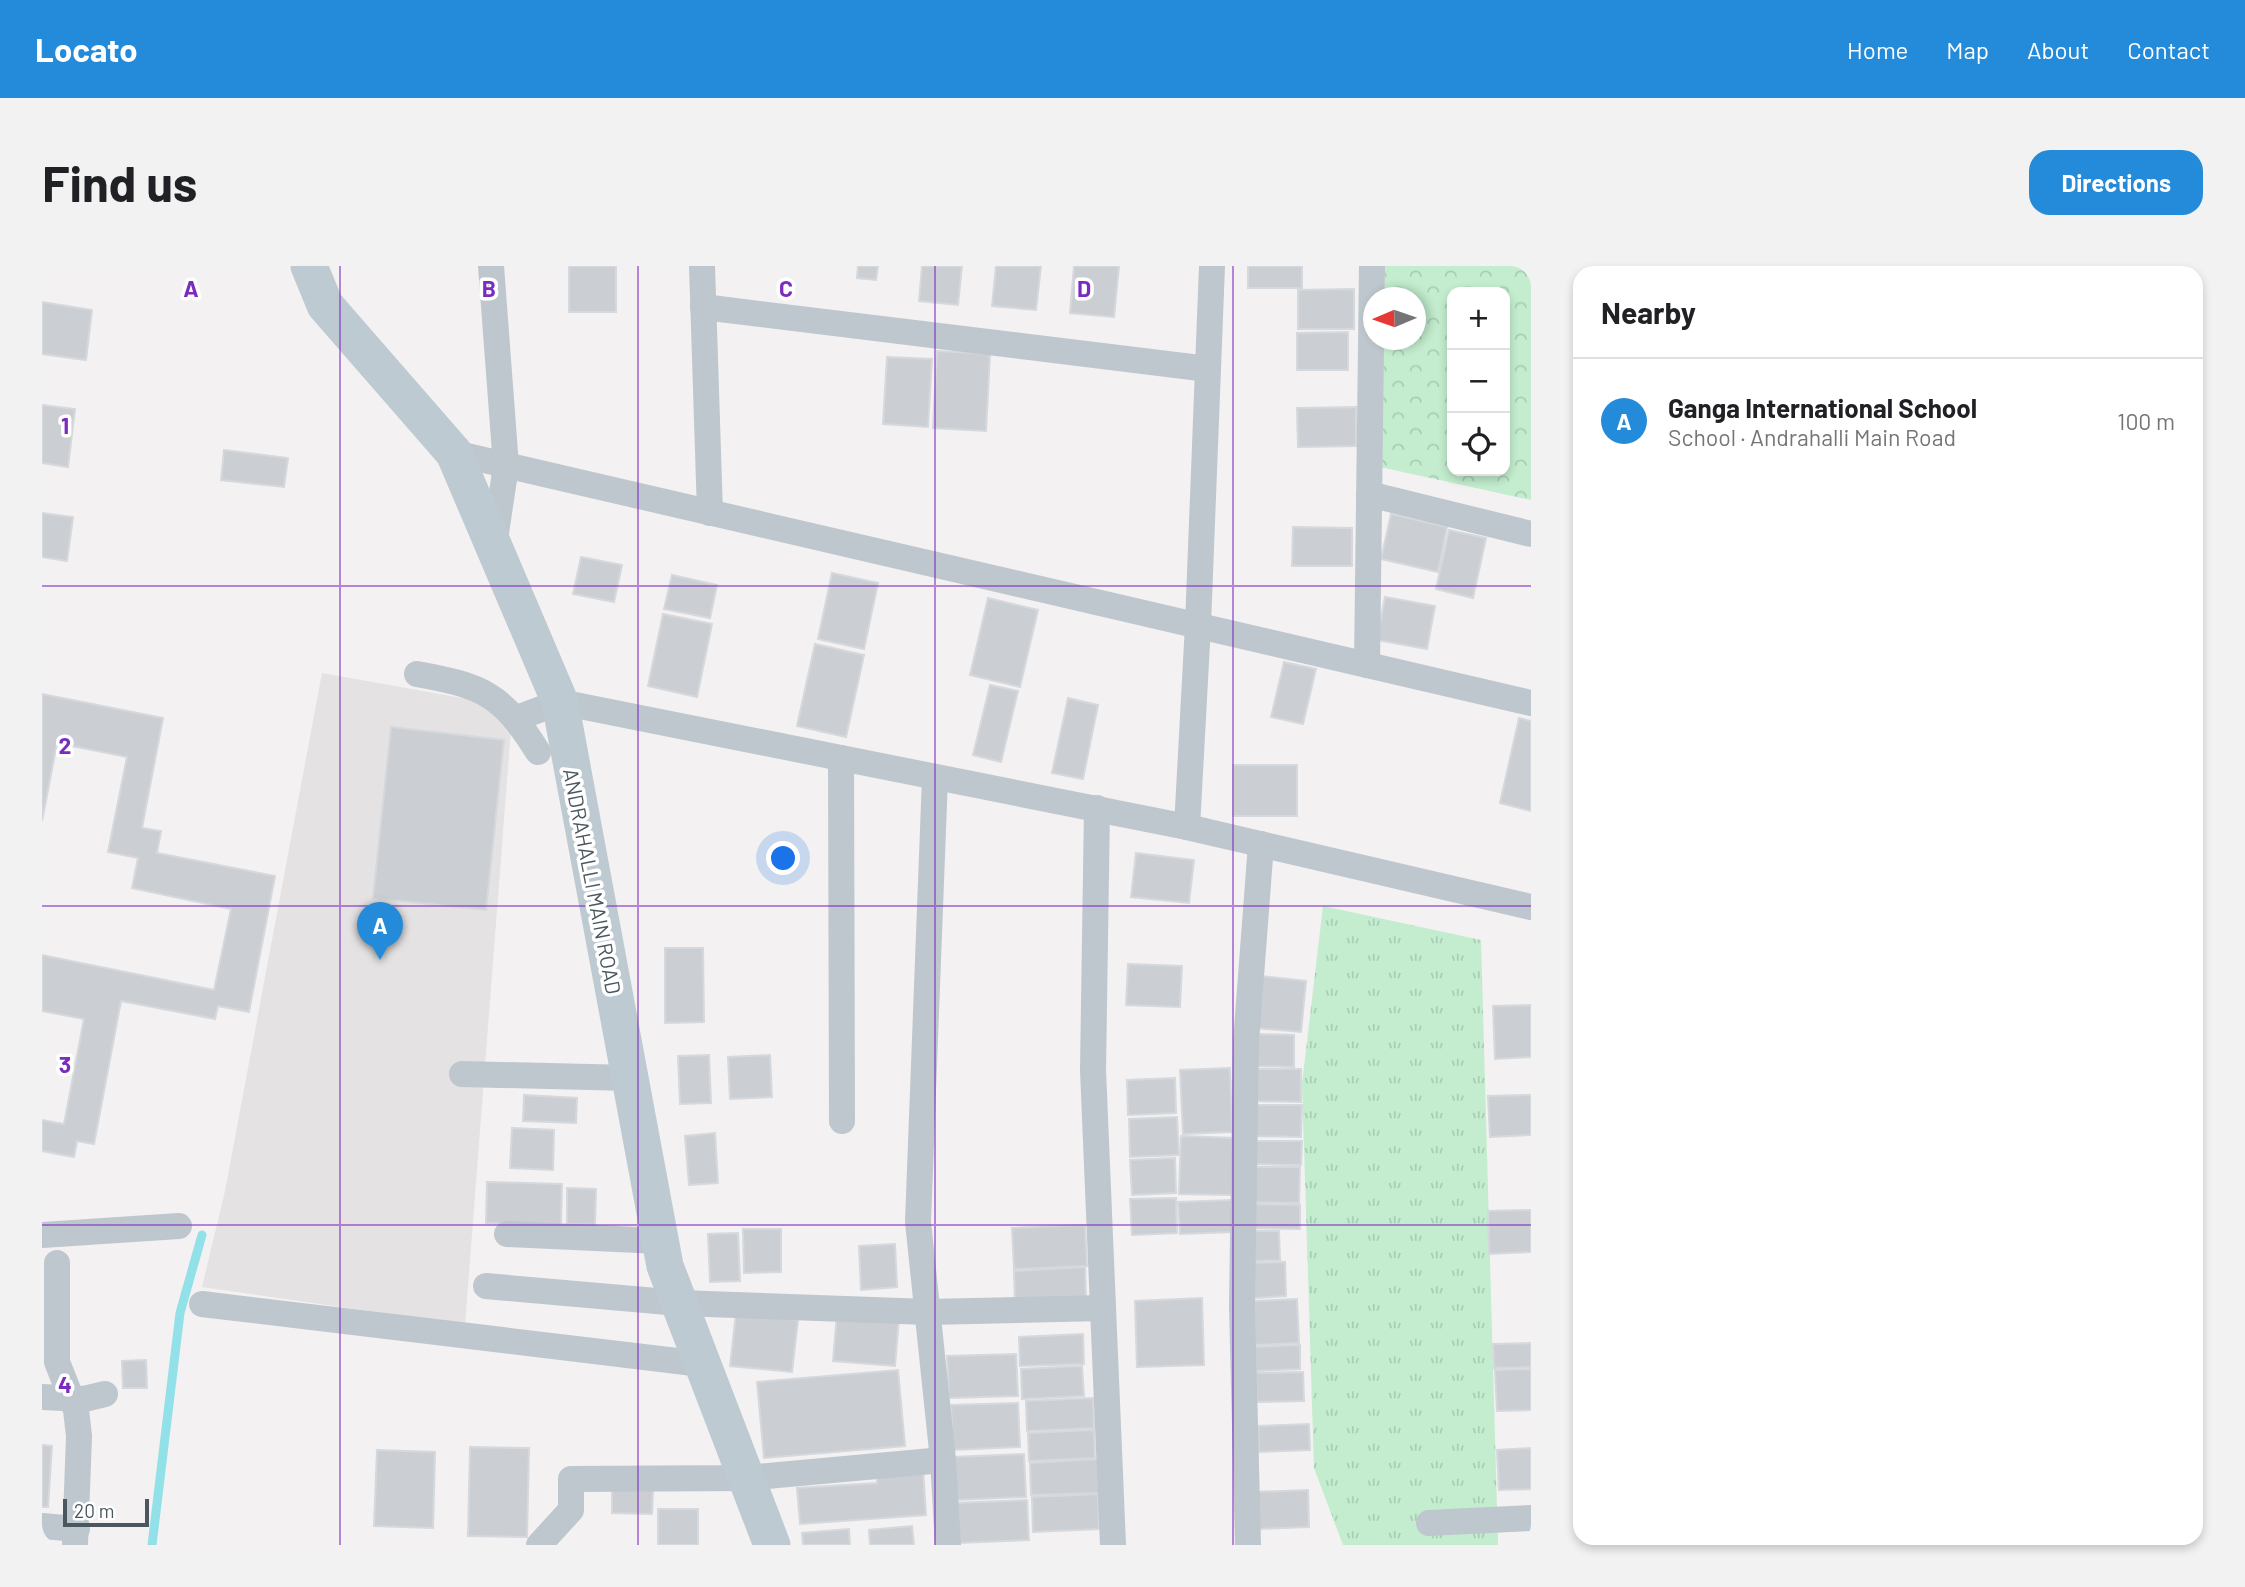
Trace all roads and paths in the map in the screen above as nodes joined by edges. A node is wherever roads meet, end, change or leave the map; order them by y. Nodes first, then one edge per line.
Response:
1 (309, 266) edge
2 (491, 266) edge
3 (702, 266) edge
4 (1212, 266) edge
5 (1372, 266) edge
6 (703, 307) junction
7 (1208, 369) junction
8 (454, 453) junction
9 (506, 466) junction
10 (1369, 494) junction
11 (710, 513) junction
12 (1531, 534) edge
13 (494, 546) junction
14 (1198, 625) junction
15 (1367, 665) junction
16 (417, 674) dead end
17 (560, 702) junction
18 (1531, 703) edge
19 (517, 718) junction
20 (538, 752) dead end
21 (841, 758) junction
22 (935, 777) junction
23 (1097, 808) junction
24 (1187, 827) junction
25 (1261, 844) junction
26 (1531, 907) edge
27 (462, 1074) dead end
28 (630, 1078) junction
29 (842, 1121) dead end
30 (179, 1226) dead end
31 (507, 1234) dead end
32 (42, 1235) edge
33 (660, 1241) junction
34 (57, 1263) dead end
35 (486, 1286) dead end
36 (679, 1303) junction
37 (202, 1304) dead end
38 (1103, 1308) junction
39 (928, 1312) junction
40 (702, 1364) junction
41 (105, 1394) dead end
42 (42, 1397) edge
43 (73, 1399) junction
44 (943, 1460) junction
45 (747, 1478) junction
46 (1531, 1518) edge
47 (1429, 1523) dead end
48 (42, 1526) edge
49 (76, 1537) edge
50 (539, 1545) edge
51 (772, 1545) edge
52 (948, 1545) edge
53 (1113, 1545) edge
54 (1248, 1545) edge

1 - 8 main road, ANDRAHALLI MAIN ROAD
2 - 9 street
3 - 6 street
4 - 7 street
5 - 10 street
6 - 7 street
6 - 11 street
7 - 14 street
8 - 9 street
8 - 13 main road, ANDRAHALLI MAIN ROAD
9 - 11 street
9 - 13 street
10 - 12 street
10 - 15 street
11 - 14 street
13 - 17 main road, ANDRAHALLI MAIN ROAD
14 - 15 street
14 - 24 street
15 - 18 street
16 - 19 street
17 - 19 street
17 - 21 street
17 - 28 main road, ANDRAHALLI MAIN ROAD
19 - 20 street
21 - 22 street
21 - 29 street
22 - 23 street
22 - 39 street
23 - 24 street
23 - 38 street
24 - 25 street
25 - 26 street
25 - 54 street
27 - 28 street
28 - 33 main road, ANDRAHALLI MAIN ROAD
30 - 32 street
31 - 33 street
33 - 36 main road, ANDRAHALLI MAIN ROAD
34 - 43 street
35 - 36 street
36 - 39 street
36 - 40 main road, ANDRAHALLI MAIN ROAD
37 - 40 street
38 - 39 street
38 - 53 street
39 - 44 street
40 - 45 main road, ANDRAHALLI MAIN ROAD
41 - 43 street
42 - 43 street
43 - 49 street
44 - 45 street
44 - 52 street
45 - 50 street
45 - 51 main road, ANDRAHALLI MAIN ROAD
46 - 47 street
48 - 49 street

